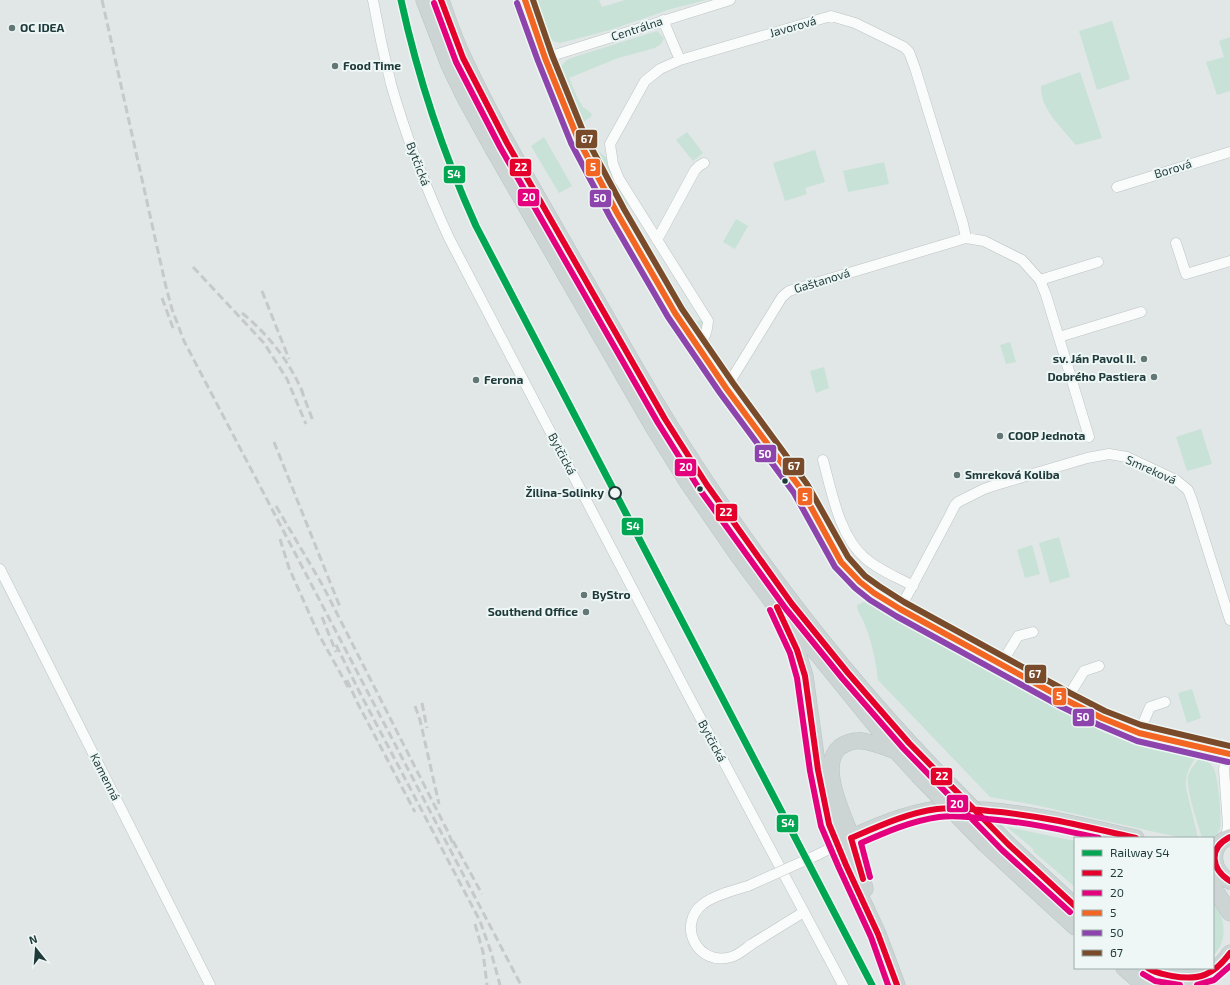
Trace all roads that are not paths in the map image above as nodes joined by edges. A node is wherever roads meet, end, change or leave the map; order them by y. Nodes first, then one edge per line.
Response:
1 (373, 0) edge
2 (424, 0) edge
3 (441, 0) edge
4 (525, 0) edge
5 (730, 0) edge
6 (663, 20) junction
7 (545, 58) junction
8 (680, 60) junction
9 (1230, 152) edge
10 (704, 164) dead end
11 (1117, 187) dead end
12 (966, 238) junction
13 (657, 240) junction
14 (1176, 243) dead end
15 (1230, 261) edge
16 (1098, 262) dead end
17 (1040, 280) junction
18 (1141, 312) dead end
19 (1059, 337) junction
20 (696, 346) junction
21 (726, 388) junction
22 (1089, 437) dead end
23 (823, 460) dead end
24 (0, 569) edge
25 (913, 586) junction
26 (786, 607) junction
27 (900, 609) junction
28 (1230, 620) edge
29 (1033, 632) dead end
30 (1000, 664) junction
31 (1099, 666) dead end
32 (1066, 700) junction
33 (1165, 702) dead end
34 (1140, 733) junction
35 (896, 751) junction
36 (1229, 752) edge
37 (1131, 837) edge
38 (844, 841) junction
39 (1222, 842) edge
40 (1214, 864) edge
41 (1230, 881) edge
42 (1214, 889) edge
43 (1074, 905) edge
44 (804, 912) junction
45 (1230, 913) edge
46 (1074, 926) edge
47 (1230, 953) edge
48 (1127, 969) edge
49 (1148, 975) edge
50 (210, 985) edge
51 (843, 985) edge
52 (897, 985) edge
53 (1167, 985) edge

1 - 44 street, Bytčická
2 - 26 main road
3 - 26 main road
4 - 7 street
5 - 6 street, Centrálna
6 - 7 street, Centrálna
6 - 8 street
7 - 20 street
8 - 12 street, Javorová
8 - 13 street, Javorová
9 - 11 street, Borová
10 - 13 street
12 - 17 street, Gaštanová
12 - 21 street, Gaštanová
13 - 20 street, Javorová
14 - 15 street
16 - 17 street
17 - 19 street, Gaštanová
18 - 19 street
19 - 22 street, Gaštanová
20 - 21 street
21 - 27 street
23 - 25 street
24 - 50 street, Kamenná
25 - 27 street, Smreková
25 - 28 street, Smreková
26 - 35 main road
26 - 38 main road
26 - 43 main road, bridge
27 - 30 street
29 - 30 street
30 - 32 street
31 - 32 street
32 - 34 street
33 - 34 street
34 - 36 street
35 - 38 main road
35 - 46 main road, bridge
36 - 39 street
37 - 38 main road
38 - 44 street, bridge
38 - 52 main road
39 - 40 main road
40 - 41 main road
42 - 45 main road
44 - 51 street, Bytčická
47 - 49 main road
48 - 49 main road
49 - 53 main road

